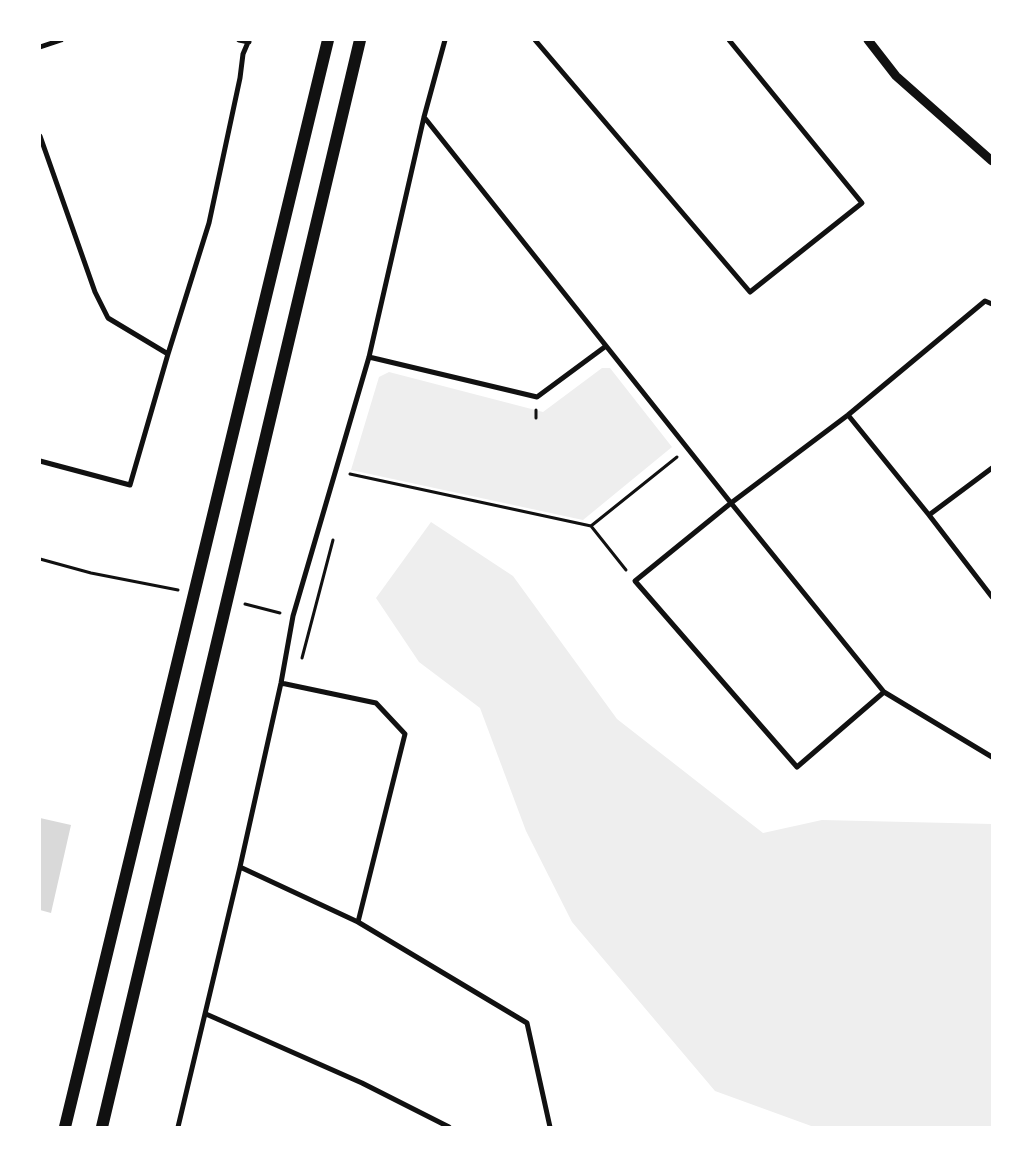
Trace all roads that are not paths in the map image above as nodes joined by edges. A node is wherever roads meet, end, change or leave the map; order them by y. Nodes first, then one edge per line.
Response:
1 (61, 40) edge
2 (239, 40) edge
3 (328, 40) edge
4 (360, 40) edge
5 (445, 40) edge
6 (535, 40) edge
7 (729, 40) edge
8 (868, 40) edge
9 (249, 41) edge
10 (40, 47) edge
11 (424, 117) junction
12 (40, 136) edge
13 (992, 161) edge
14 (992, 304) edge
15 (606, 346) junction
16 (168, 354) junction
17 (369, 357) junction
18 (848, 415) junction
19 (40, 461) edge
20 (992, 468) edge
21 (731, 503) junction
22 (929, 515) junction
23 (992, 597) edge
24 (281, 683) junction
25 (884, 692) junction
26 (992, 757) edge
27 (240, 867) junction
28 (358, 922) junction
29 (206, 1014) junction
30 (65, 1127) edge
31 (102, 1127) edge
32 (178, 1127) edge
33 (449, 1127) edge
34 (550, 1127) edge

1 - 10 street
2 - 9 street
3 - 30 main road
4 - 31 main road
5 - 11 street
6 - 7 street
8 - 13 street
9 - 16 street
11 - 15 street
11 - 17 street
12 - 16 street
14 - 18 street
15 - 17 street
15 - 21 street
16 - 19 street
17 - 24 street
18 - 21 street
18 - 22 street
20 - 22 street
21 - 25 street
21 - 25 street
22 - 23 street
24 - 27 street
24 - 28 street
25 - 26 street
27 - 28 street
27 - 29 street
28 - 34 street
29 - 32 street
29 - 33 street

